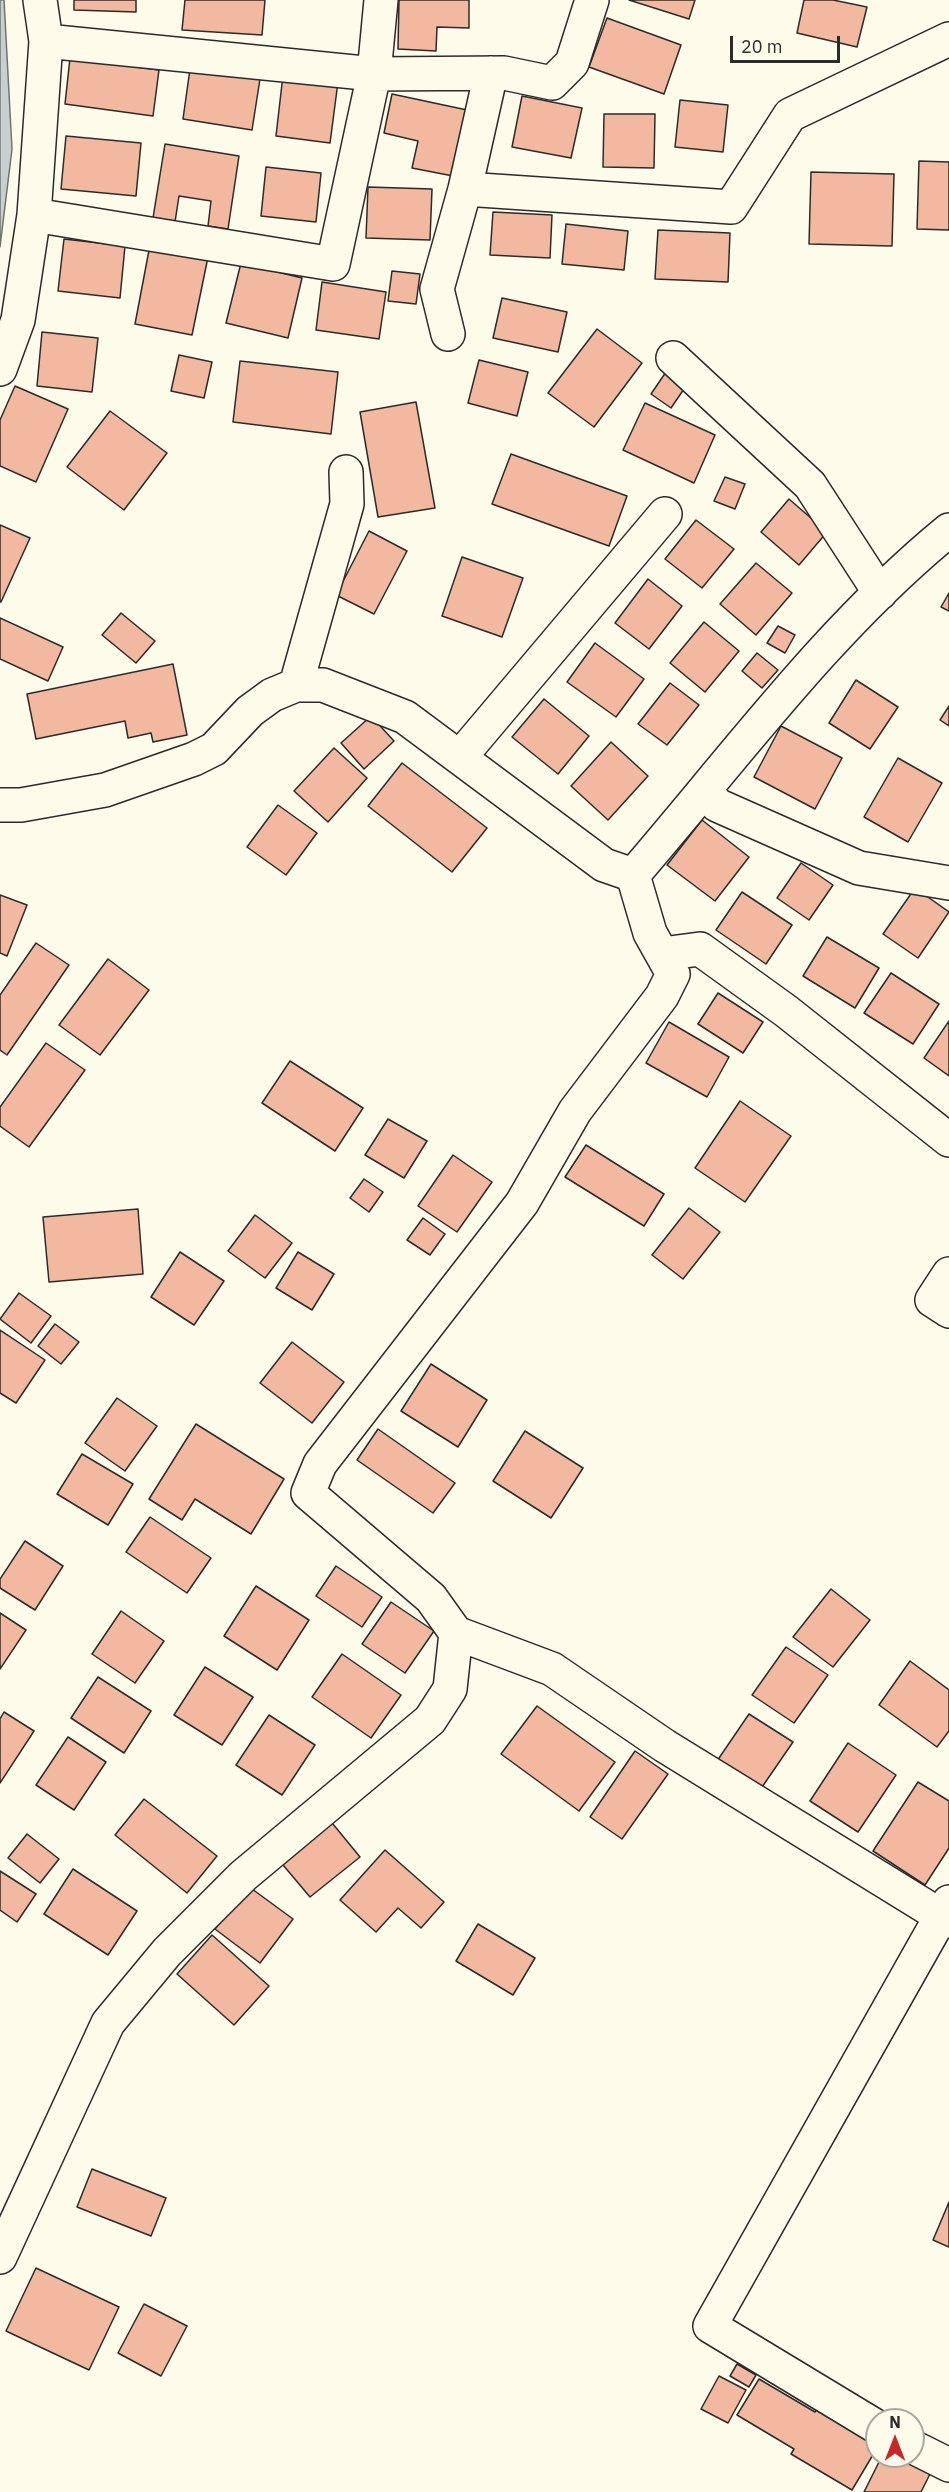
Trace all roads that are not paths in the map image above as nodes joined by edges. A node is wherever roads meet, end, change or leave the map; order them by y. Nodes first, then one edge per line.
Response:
1 (40, 0) edge
2 (381, 0) edge
3 (592, 0) edge
4 (949, 39) edge
5 (46, 41) junction
6 (491, 73) junction
7 (374, 74) junction
8 (465, 189) junction
9 (34, 215) junction
10 (448, 333) dead end
11 (673, 358) dead end
12 (0, 369) edge
13 (346, 472) dead end
14 (665, 514) dead end
15 (949, 530) edge
16 (880, 593) junction
17 (296, 685) junction
18 (460, 757) junction
19 (706, 790) junction
20 (0, 805) edge
21 (633, 875) junction
22 (949, 883) edge
23 (662, 954) junction
24 (949, 1140) edge
25 (949, 1274) edge
26 (949, 1311) edge
27 (456, 1633) junction
28 (946, 1913) edge
29 (0, 2257) edge
30 (865, 2420) edge
31 (925, 2453) edge
32 (949, 2465) edge

1 - 5 street
2 - 7 street
3 - 6 street
4 - 8 street
5 - 7 street
5 - 9 street
6 - 7 street
6 - 8 street
7 - 9 street
8 - 10 street
9 - 12 street
11 - 16 street
13 - 17 street
14 - 18 street
15 - 16 street
16 - 19 street
17 - 18 street
17 - 20 street
18 - 21 street
19 - 21 street
19 - 22 street
21 - 23 street
23 - 24 street
23 - 27 street
25 - 26 street
27 - 28 street
27 - 29 street
28 - 30 street
31 - 32 street

